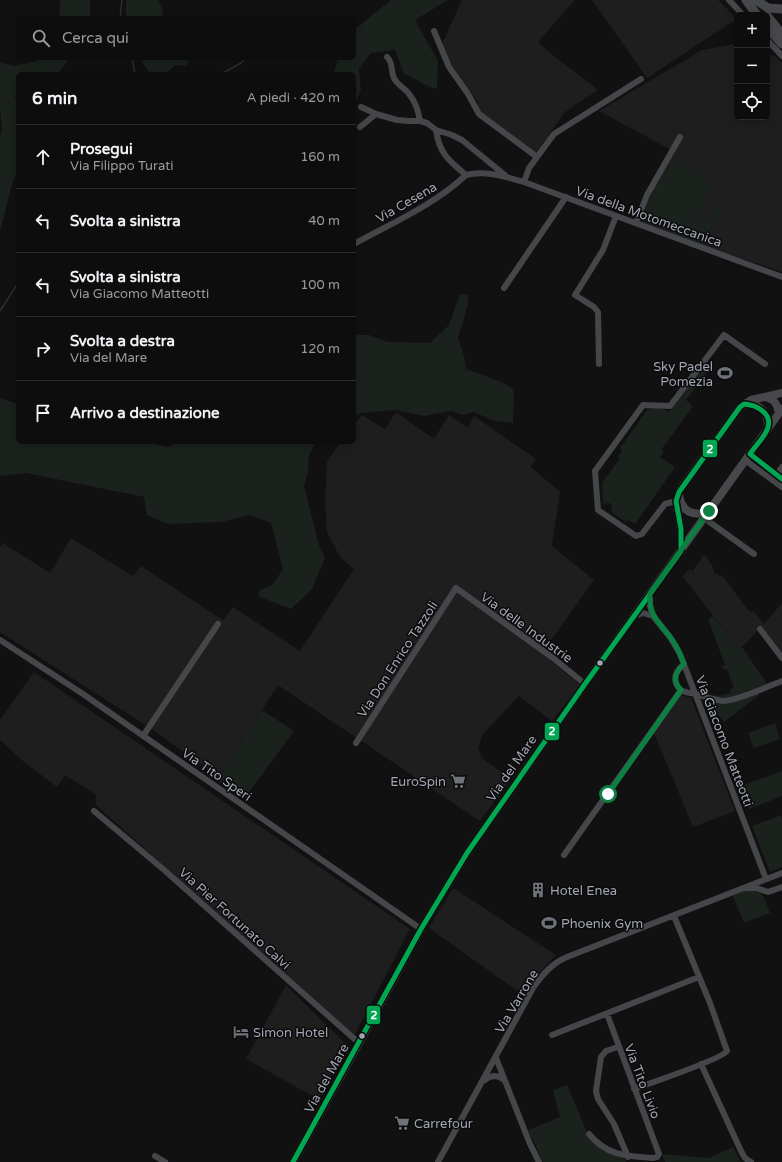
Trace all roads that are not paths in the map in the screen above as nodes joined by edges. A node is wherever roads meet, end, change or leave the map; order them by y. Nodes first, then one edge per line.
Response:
1 (729, 0) edge
2 (746, 0) edge
3 (755, 0) edge
4 (782, 9) edge
5 (740, 12) edge
6 (755, 12) edge
7 (765, 12) edge
8 (770, 19) edge
9 (770, 30) edge
10 (434, 31) dead end
11 (782, 34) edge
12 (770, 43) edge
13 (782, 44) edge
14 (782, 56) edge
15 (387, 57) dead end
16 (642, 79) dead end
17 (361, 107) dead end
18 (376, 114) junction
19 (420, 121) junction
20 (360, 127) dead end
21 (436, 130) junction
22 (680, 137) dead end
23 (537, 157) junction
24 (466, 175) junction
25 (507, 177) junction
26 (524, 182) junction
27 (566, 197) junction
28 (616, 216) junction
29 (636, 223) junction
30 (356, 243) edge
31 (782, 277) edge
32 (504, 288) dead end
33 (599, 364) dead end
34 (765, 364) dead end
35 (782, 393) edge
36 (764, 397) junction
37 (744, 404) junction
38 (780, 411) edge
39 (768, 428) junction
40 (748, 457) junction
41 (782, 467) edge
42 (777, 474) junction
43 (782, 479) edge
44 (782, 487) edge
45 (677, 498) junction
46 (706, 516) junction
47 (681, 529) junction
48 (696, 529) junction
49 (688, 540) junction
50 (681, 551) junction
51 (754, 554) dead end
52 (456, 588) joint
53 (650, 593) junction
54 (633, 616) junction
55 (653, 616) junction
56 (218, 624) dead end
57 (760, 629) dead end
58 (0, 640) edge
59 (782, 658) edge
60 (684, 664) junction
61 (782, 681) edge
62 (585, 684) junction
63 (681, 690) junction
64 (695, 694) junction
65 (143, 736) junction
66 (356, 743) dead end
67 (94, 811) dead end
68 (564, 855) dead end
69 (782, 873) edge
70 (764, 879) junction
71 (782, 887) edge
72 (739, 890) junction
73 (766, 892) junction
74 (674, 916) junction
75 (421, 929) junction
76 (699, 977) junction
77 (607, 1014) junction
78 (552, 1035) dead end
79 (359, 1043) junction
80 (618, 1047) junction
81 (496, 1058) junction
82 (701, 1064) junction
83 (504, 1080) junction
84 (482, 1082) junction
85 (634, 1090) junction
86 (589, 1134) dead end
87 (155, 1156) dead end
88 (628, 1156) junction
89 (165, 1162) edge
90 (293, 1162) edge
91 (438, 1162) edge
92 (539, 1162) edge
93 (751, 1162) edge

1 - 5 street
2 - 6 highway
3 - 4 highway
3 - 7 highway
8 - 11 highway
9 - 13 highway
10 - 23 street
12 - 14 street
15 - 19 street
16 - 23 street
17 - 18 street, Via della Motomeccanica
18 - 19 street, Via della Motomeccanica
18 - 20 street
19 - 21 street, Via della Motomeccanica
21 - 24 street
21 - 25 street, Via della Motomeccanica
22 - 29 street
23 - 26 street
24 - 25 street, Via della Motomeccanica
24 - 30 street, Via Cesena
25 - 26 street, Via della Motomeccanica
26 - 27 street, Via della Motomeccanica
27 - 28 street, Via della Motomeccanica
27 - 32 street
28 - 29 street, Via della Motomeccanica
28 - 33 street
29 - 31 street, Via della Motomeccanica
34 - 45 street
35 - 36 main road
36 - 37 main road
36 - 38 main road
37 - 39 main road
37 - 45 main road
38 - 39 main road, Via del Mare
39 - 40 main road, Via del Mare
40 - 42 street
40 - 44 street
40 - 46 main road, Via del Mare
41 - 42 street
42 - 43 street
45 - 46 main road
45 - 47 main road
46 - 48 main road, Via del Mare
46 - 51 street
47 - 48 main road
47 - 49 main road
47 - 50 main road
48 - 49 main road, Via del Mare
49 - 50 main road, Via del Mare
50 - 53 main road, Via del Mare
52 - 62 street, Via delle Industrie
52 - 66 street, Via Don Enrico Tazzoli
53 - 54 main road, Via del Mare
53 - 55 street, Via Giacomo Matteotti
54 - 55 street
54 - 62 main road, Via del Mare
55 - 60 street, Via Giacomo Matteotti
56 - 65 street
57 - 59 street
58 - 65 street, Via Tito Speri
60 - 63 street
60 - 64 street, Via Giacomo Matteotti
61 - 64 street
62 - 75 main road, Via del Mare
63 - 64 street
63 - 68 street
64 - 70 street, Via Giacomo Matteotti
65 - 75 street, Via Tito Speri
67 - 79 street, Via Pier Fortunato Calvi
69 - 70 street, Via Varrone
70 - 72 street, Via Varrone
70 - 73 street, Via Giacomo Matteotti
71 - 73 street
72 - 73 street, Via Varrone
72 - 74 street, Via Varrone
74 - 76 street
74 - 81 street, Via Varrone
75 - 79 main road, Via del Mare
76 - 77 street
76 - 82 street
77 - 78 street
77 - 80 street, Via Tito Livio
79 - 90 main road, Via del Mare
80 - 85 street, Via Tito Livio
80 - 88 street
81 - 83 street
81 - 84 street, Via Varrone
82 - 85 street
82 - 93 street
83 - 84 street
83 - 92 street
84 - 91 street, Via Varrone
85 - 88 street, Via Tito Livio
86 - 88 street
87 - 89 street

